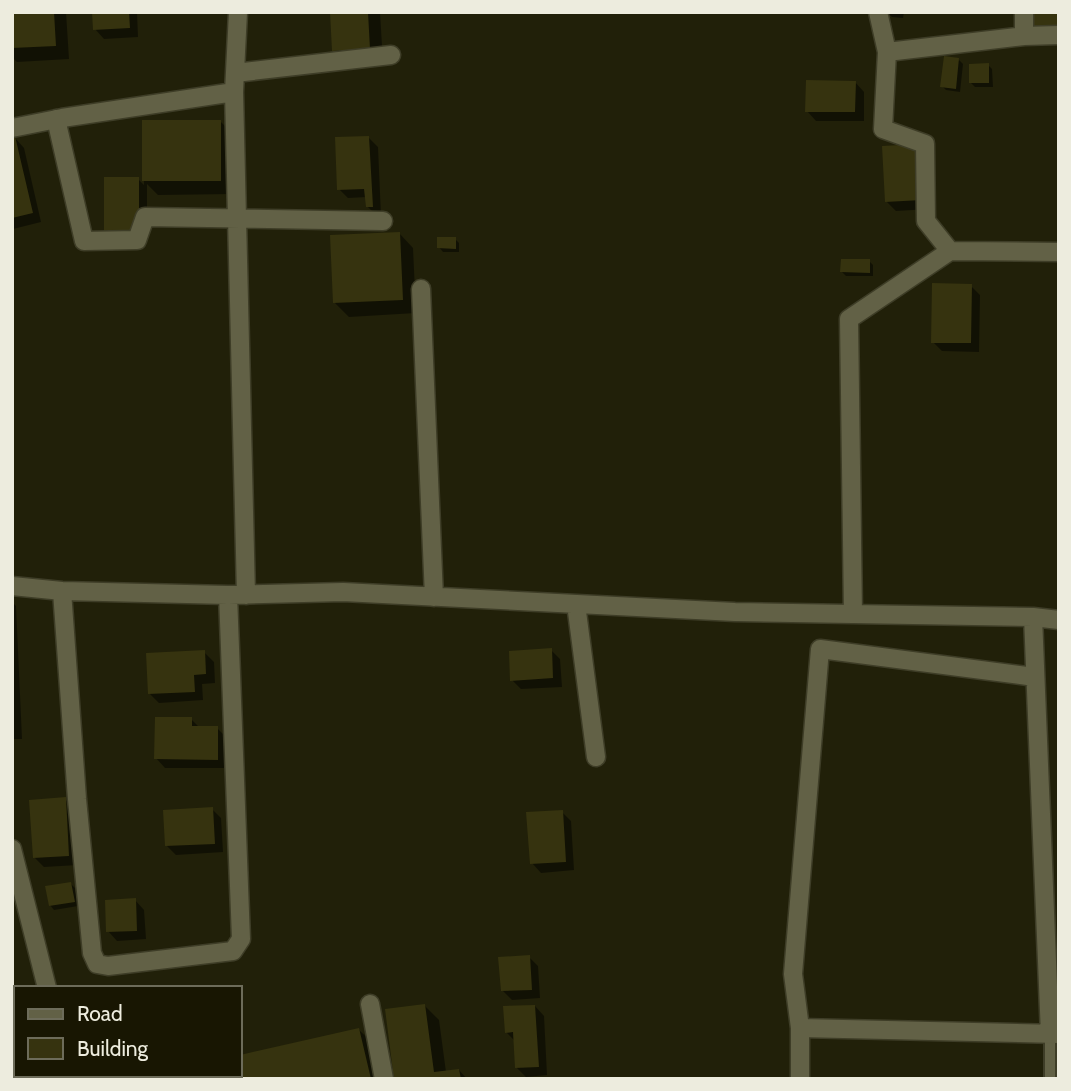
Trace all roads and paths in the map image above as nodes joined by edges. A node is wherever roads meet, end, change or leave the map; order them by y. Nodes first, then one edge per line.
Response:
1 (238, 12) edge
2 (878, 12) edge
3 (1024, 12) edge
4 (1059, 34) edge
5 (1024, 36) junction
6 (887, 52) junction
7 (391, 55) dead end
8 (235, 73) junction
9 (234, 92) junction
10 (56, 119) junction
11 (12, 128) edge
12 (237, 218) junction
13 (383, 221) dead end
14 (950, 251) junction
15 (1059, 252) edge
16 (421, 289) dead end
17 (12, 586) edge
18 (62, 590) junction
19 (237, 595) junction
20 (434, 597) junction
21 (576, 604) junction
22 (853, 614) junction
23 (1033, 617) junction
24 (1059, 620) edge
25 (1035, 677) junction
26 (596, 757) dead end
27 (12, 849) edge
28 (46, 986) edge
29 (370, 1004) dead end
30 (800, 1028) junction
31 (1054, 1035) edge
32 (384, 1079) edge
33 (800, 1079) edge
34 (1050, 1079) edge

1 - 8 street
2 - 6 street
3 - 5 street
4 - 5 street
5 - 6 street
6 - 14 street
7 - 8 street
8 - 9 street
9 - 10 street
9 - 12 street
10 - 11 street
10 - 12 street
12 - 13 street
12 - 19 street
14 - 15 street
14 - 22 street
16 - 20 street
17 - 18 street
18 - 19 street
18 - 19 street
19 - 20 street
20 - 21 street
21 - 22 street
21 - 26 street
22 - 23 street
23 - 24 street
23 - 25 street
25 - 30 street
25 - 31 street
27 - 28 street
29 - 32 street
30 - 31 street
30 - 33 street
31 - 34 lane

